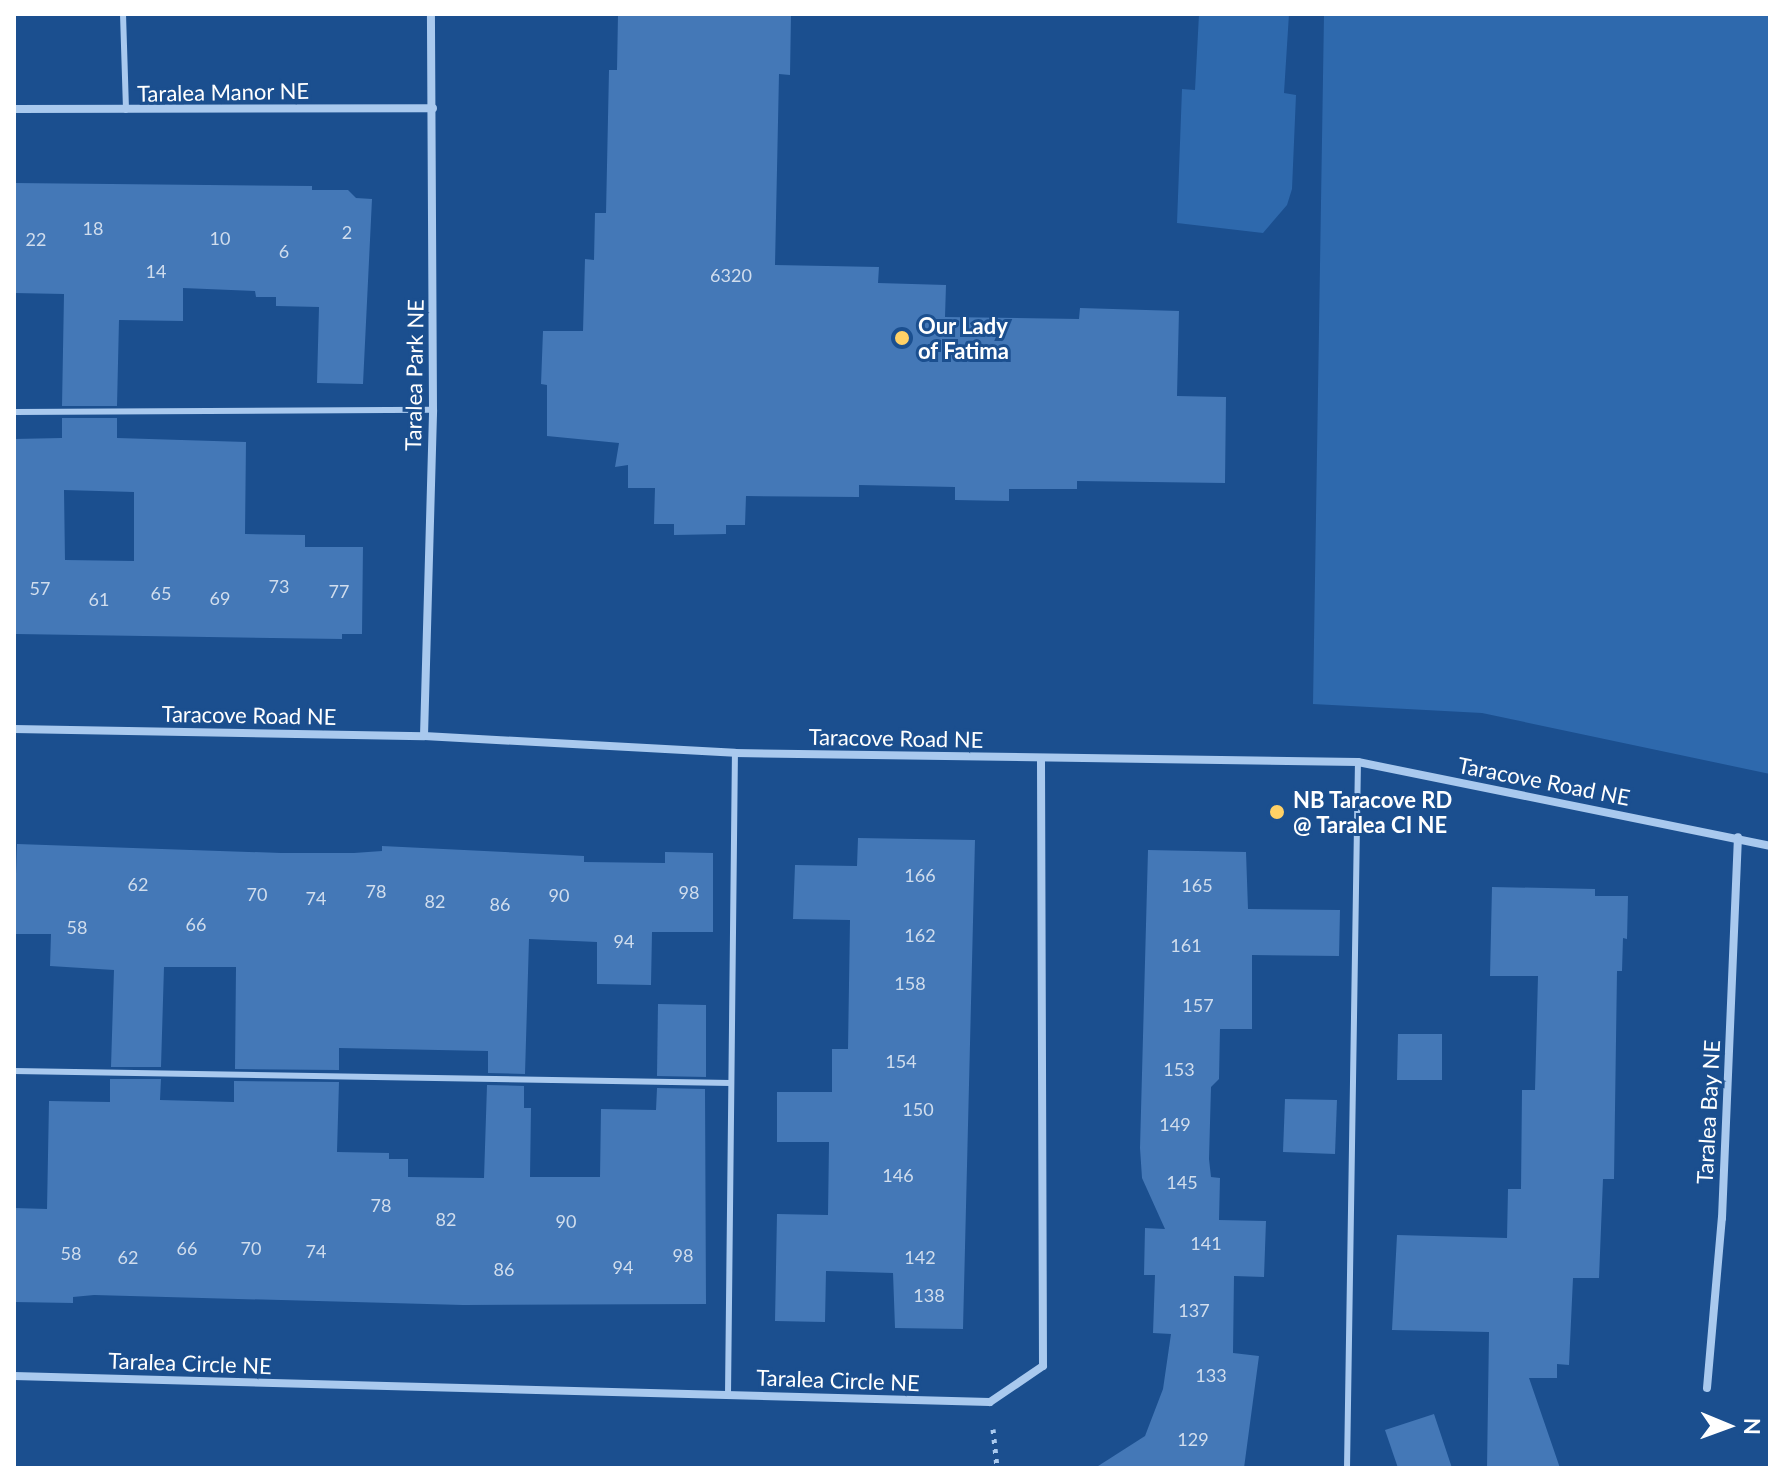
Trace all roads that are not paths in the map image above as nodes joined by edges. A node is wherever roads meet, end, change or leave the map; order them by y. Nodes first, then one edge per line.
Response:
1 (123, 14) edge
2 (431, 14) edge
3 (433, 108) junction
4 (14, 109) edge
5 (126, 111) junction
6 (433, 410) junction
7 (14, 412) edge
8 (14, 729) edge
9 (424, 736) junction
10 (735, 753) junction
11 (1041, 759) junction
12 (1358, 762) junction
13 (1738, 837) junction
14 (1770, 846) edge
15 (14, 1071) edge
16 (731, 1083) junction
17 (14, 1376) edge
18 (1707, 1388) dead end
19 (728, 1395) junction
20 (1347, 1468) edge

1 - 5 lane
2 - 3 street, Taralea Park NE
3 - 5 street, Taralea Manor NE
3 - 6 street, Taralea Park NE
4 - 5 street, Taralea Manor NE
6 - 7 lane
6 - 9 street, Taralea Park NE
8 - 9 street, Taracove Road NE
9 - 10 street, Taracove Road NE
10 - 11 street, Taracove Road NE
10 - 16 lane
11 - 12 street, Taracove Road NE
11 - 19 street, Taralea Circle NE
12 - 13 street, Taracove Road NE
12 - 20 lane
13 - 14 street, Taracove Road NE
13 - 18 street, Taralea Bay NE
15 - 16 lane
16 - 19 lane
17 - 19 street, Taralea Circle NE

